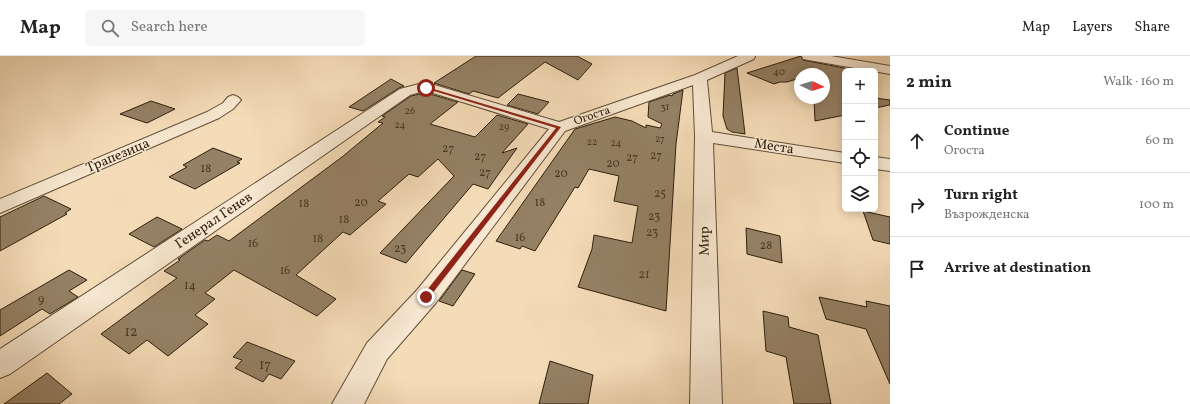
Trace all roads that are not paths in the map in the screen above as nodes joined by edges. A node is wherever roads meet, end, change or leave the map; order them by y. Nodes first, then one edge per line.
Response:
1 (749, 56) edge
2 (808, 56) edge
3 (890, 70) edge
4 (700, 78) junction
5 (431, 88) joint
6 (233, 100) dead end
7 (559, 127) junction
8 (704, 136) junction
9 (842, 158) edge
10 (878, 163) edge
11 (890, 165) edge
12 (0, 207) edge
13 (0, 365) edge
14 (348, 404) edge
15 (706, 404) edge

1 - 4 street, Огоста
2 - 3 street
4 - 7 street, Огоста
4 - 8 street, Мир
5 - 7 street, Огоста
5 - 13 street, Генерал Генев
6 - 12 street, Трапезица
7 - 14 street
8 - 9 street, Места
8 - 15 street, Мир
10 - 11 street

